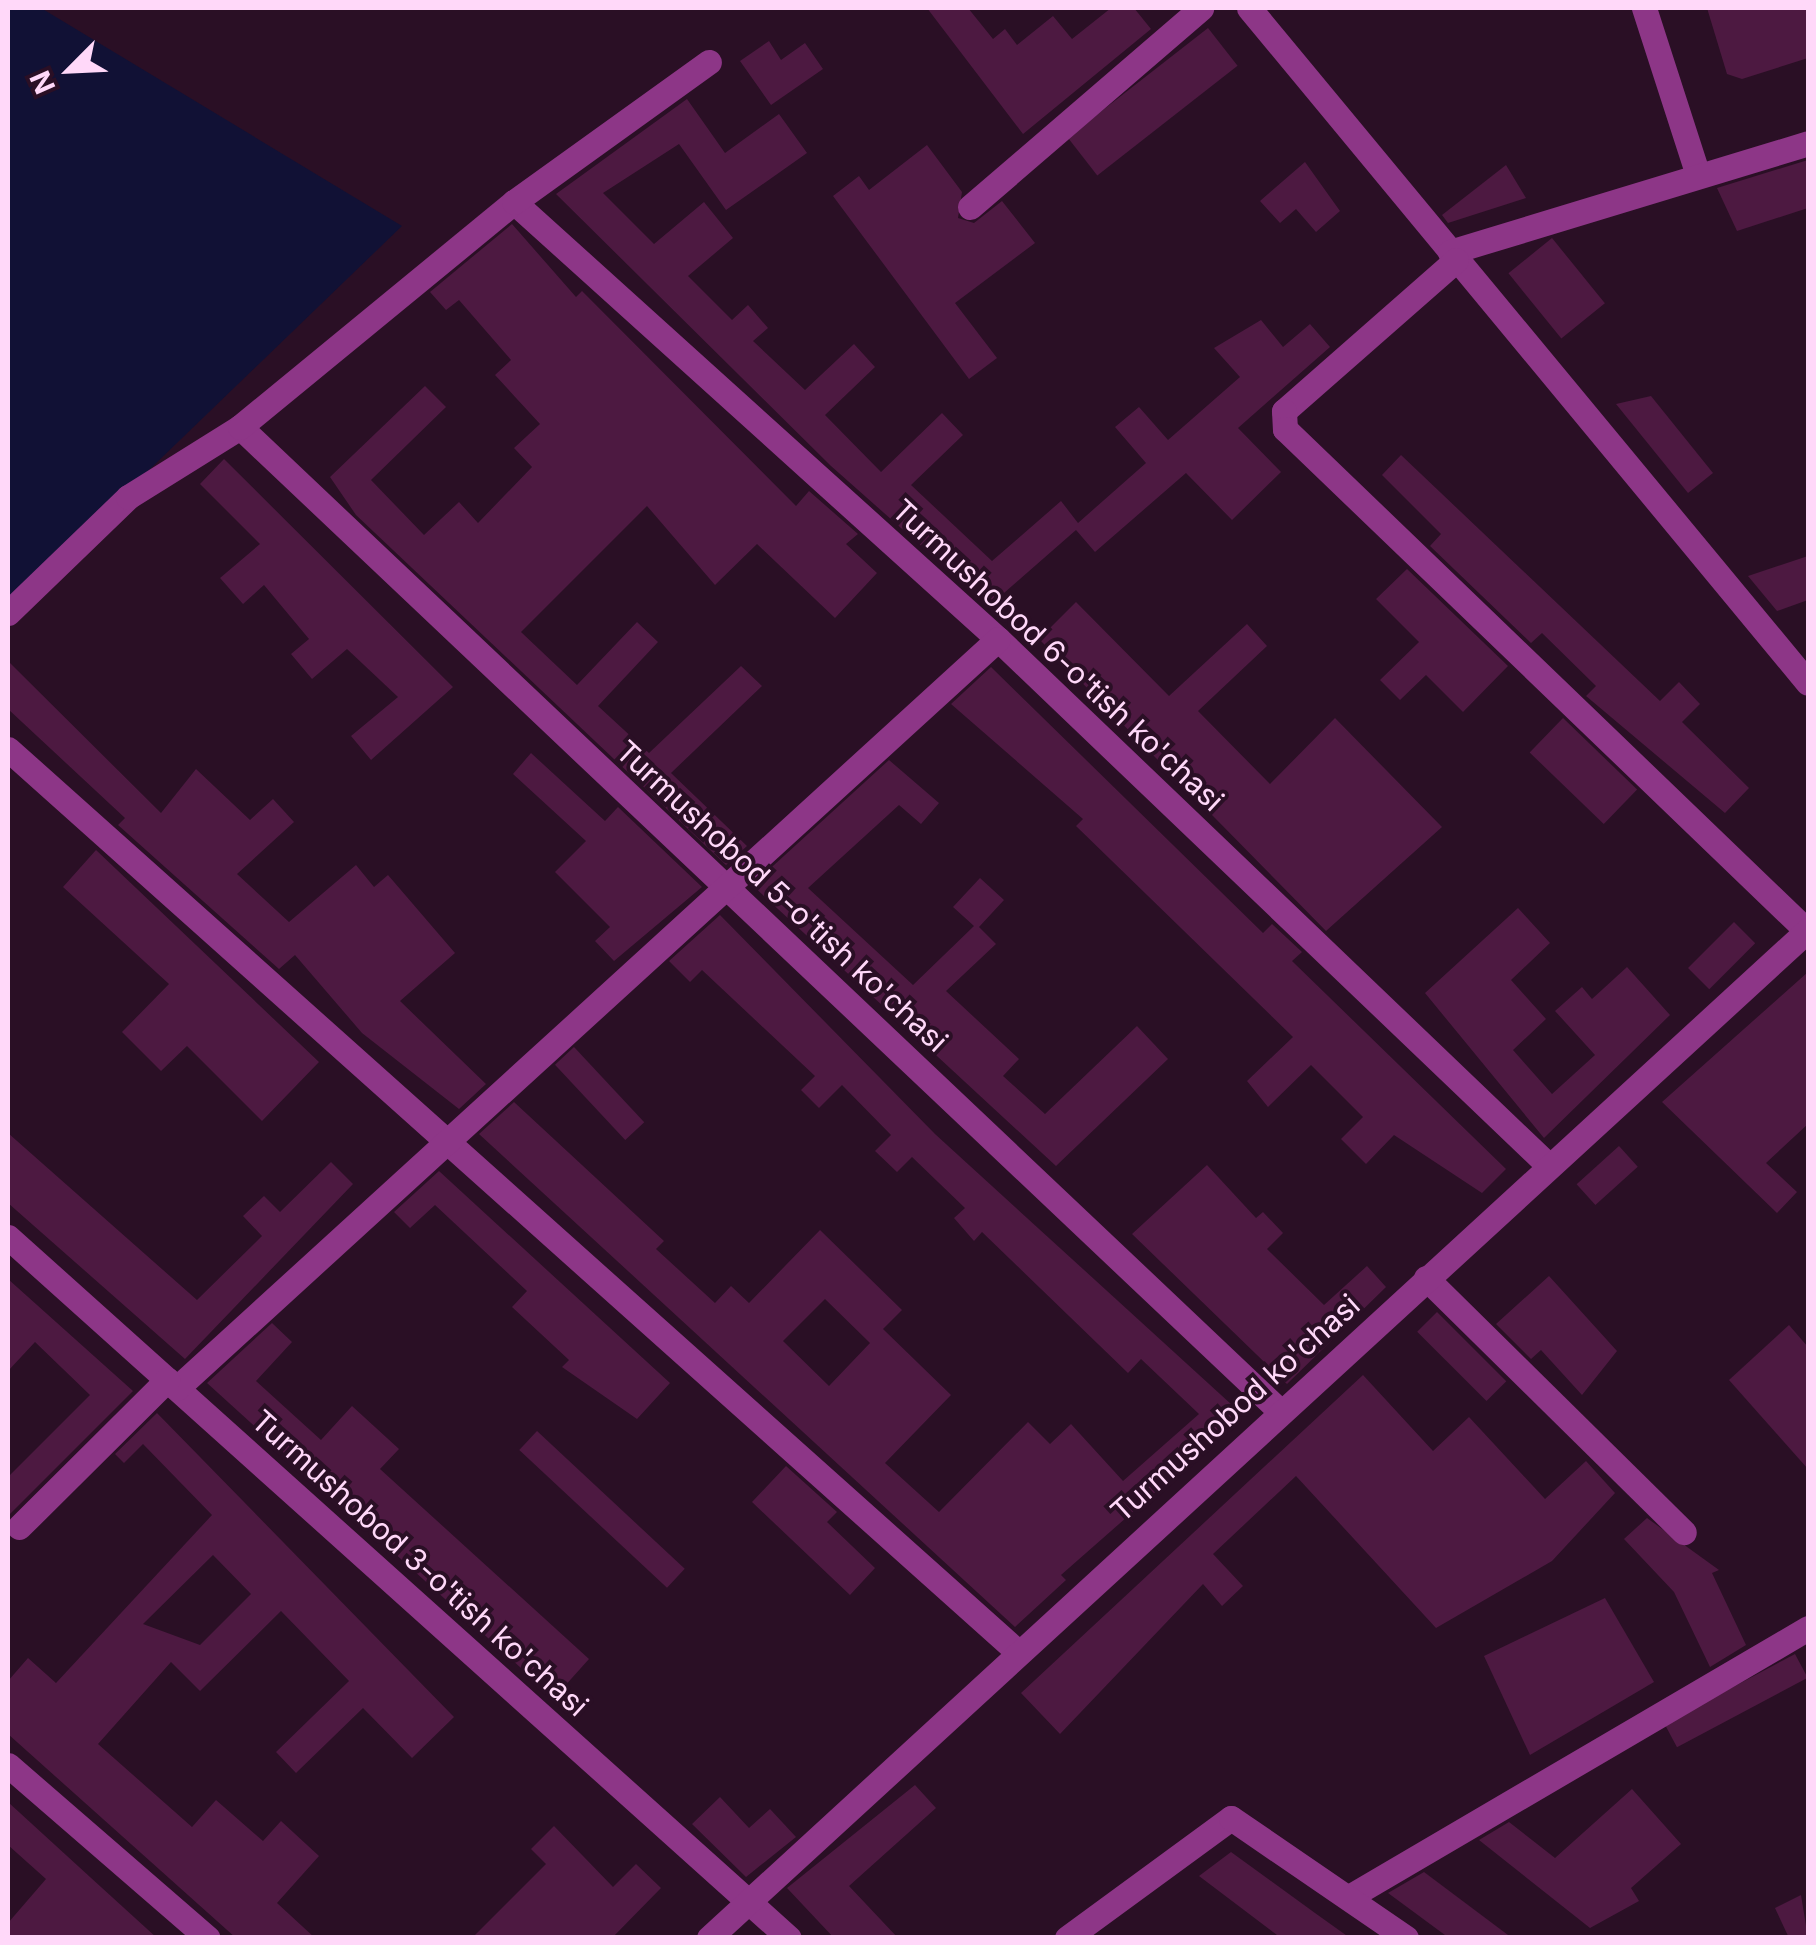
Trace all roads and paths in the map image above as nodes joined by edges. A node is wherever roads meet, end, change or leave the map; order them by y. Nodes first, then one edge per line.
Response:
1 (1201, 8) edge
2 (1249, 8) edge
3 (1644, 8) edge
4 (709, 62) dead end
5 (1808, 143) edge
6 (1698, 175) junction
7 (514, 202) junction
8 (970, 206) dead end
9 (1453, 256) junction
10 (240, 426) junction
11 (8, 613) edge
12 (998, 639) junction
13 (1808, 683) edge
14 (8, 748) edge
15 (730, 892) junction
16 (1808, 931) edge
17 (444, 1136) junction
18 (1550, 1166) junction
19 (8, 1237) edge
20 (1426, 1278) junction
21 (172, 1384) junction
22 (1280, 1412) junction
23 (19, 1527) dead end
24 (1684, 1532) dead end
25 (1808, 1628) edge
26 (1016, 1650) junction
27 (8, 1766) edge
28 (1349, 1897) junction
29 (750, 1904) junction
30 (208, 1938) edge
31 (709, 1938) edge
32 (788, 1938) edge
33 (1067, 1938) edge
34 (1406, 1938) edge

1 - 8 street
2 - 9 street
3 - 6 street
4 - 7 street
5 - 6 street
6 - 9 street
7 - 10 street
7 - 12 street, Turmushobod 6-o'tish ko'chasi
9 - 13 street
9 - 16 street
10 - 11 street
10 - 15 street, Turmushobod 5-o'tish ko'chasi
12 - 15 street
12 - 18 street, Turmushobod 6-o'tish ko'chasi
14 - 17 street
15 - 17 street
15 - 22 street, Turmushobod 5-o'tish ko'chasi
16 - 18 street, Turmushobod ko'chasi
17 - 21 street
17 - 26 street
18 - 20 street, Turmushobod ko'chasi
19 - 21 street, Turmushobod 3-o'tish ko'chasi
20 - 22 street, Turmushobod ko'chasi
20 - 24 street
21 - 23 street
21 - 29 street, Turmushobod 3-o'tish ko'chasi
22 - 26 street, Turmushobod ko'chasi
25 - 28 street
26 - 29 street, Turmushobod ko'chasi
27 - 30 street
28 - 33 street
28 - 34 street
29 - 31 street, Turmushobod ko'chasi
29 - 32 street, Turmushobod 3-o'tish ko'chasi

